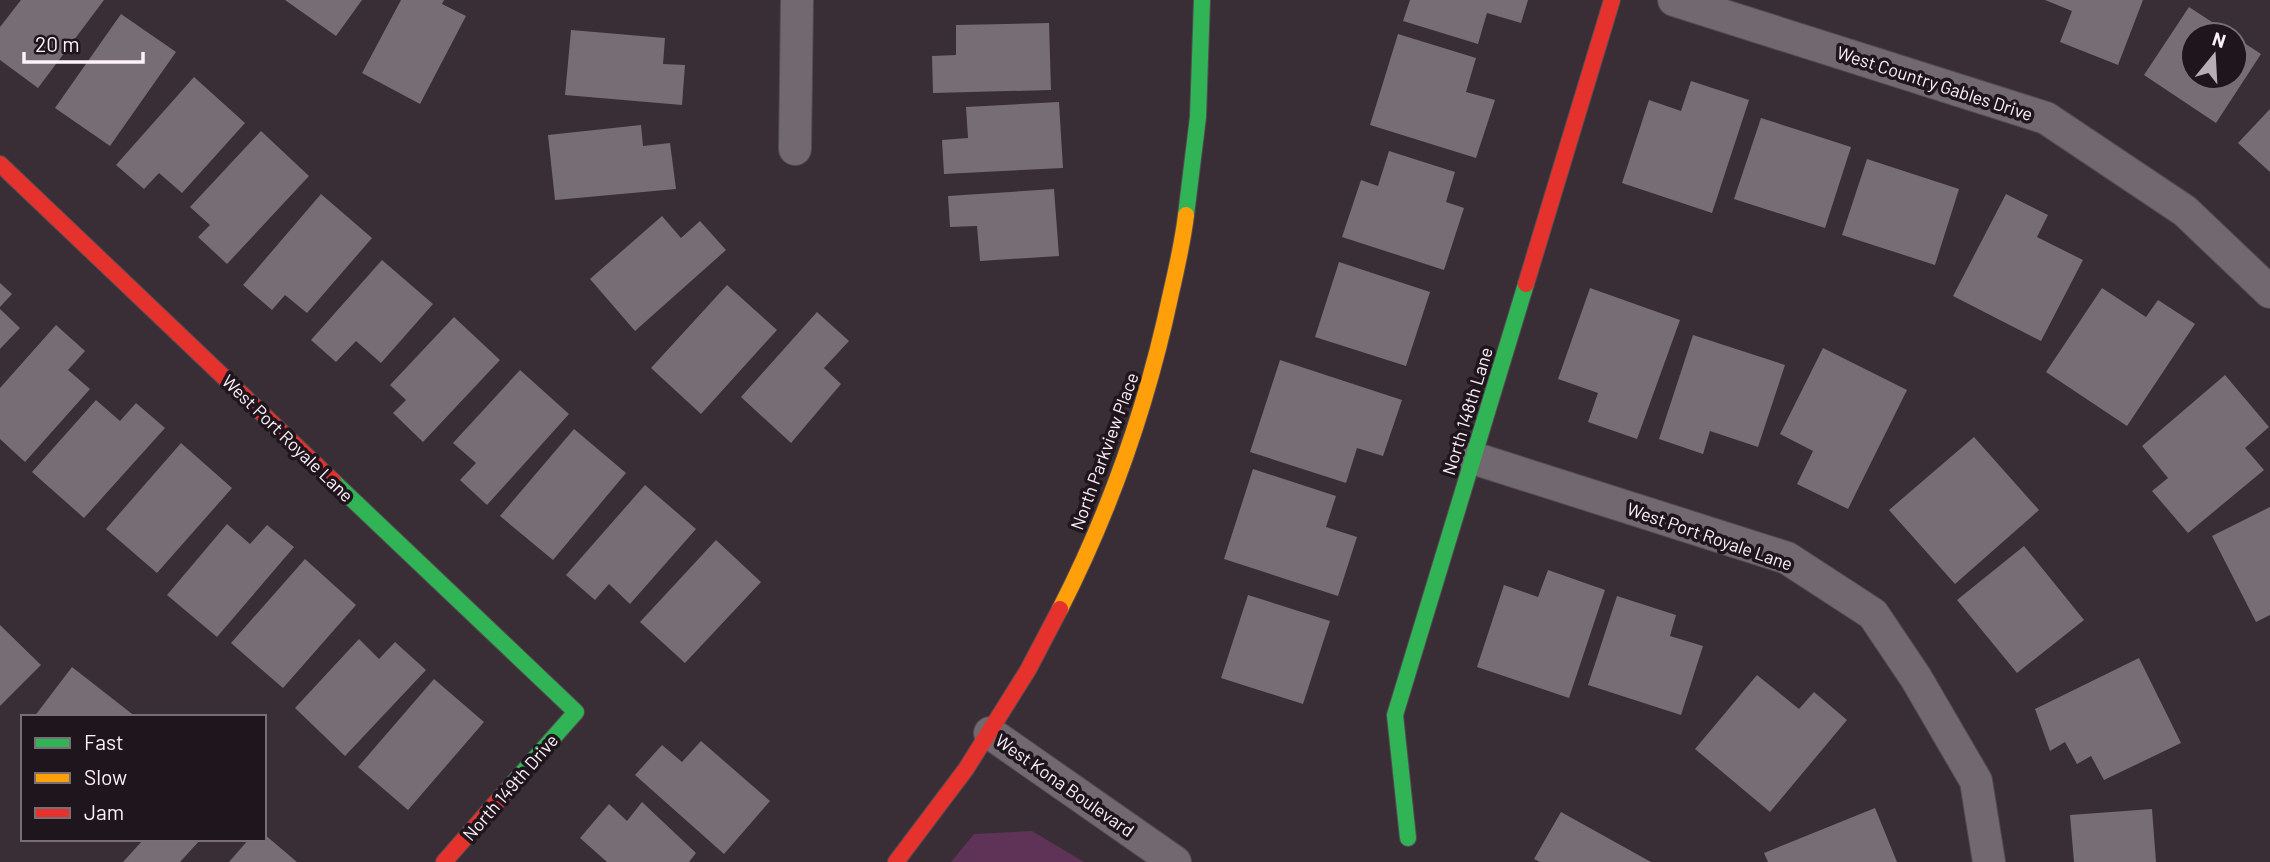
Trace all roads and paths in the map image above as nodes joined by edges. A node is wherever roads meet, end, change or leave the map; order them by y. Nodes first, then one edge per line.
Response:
1 (797, 0) edge
2 (1202, 0) edge
3 (1612, 0) edge
4 (1674, 0) edge
5 (795, 149) dead end
6 (0, 164) edge
7 (2270, 292) edge
8 (1473, 458) junction
9 (576, 712) joint
10 (990, 733) junction
11 (1408, 838) dead end
12 (444, 862) edge
13 (896, 862) edge
14 (1175, 862) edge
15 (1989, 862) edge

1 - 5 street
2 - 10 street, North Parkview Place
3 - 8 street, North 148th Lane
4 - 7 street, West Country Gables Drive
6 - 9 street, West Port Royale Lane
8 - 11 street, North 148th Lane
8 - 15 street, West Port Royale Lane
9 - 12 street, North 149th Drive
10 - 13 street, North Parkview Place
10 - 14 street, West Kona Boulevard

